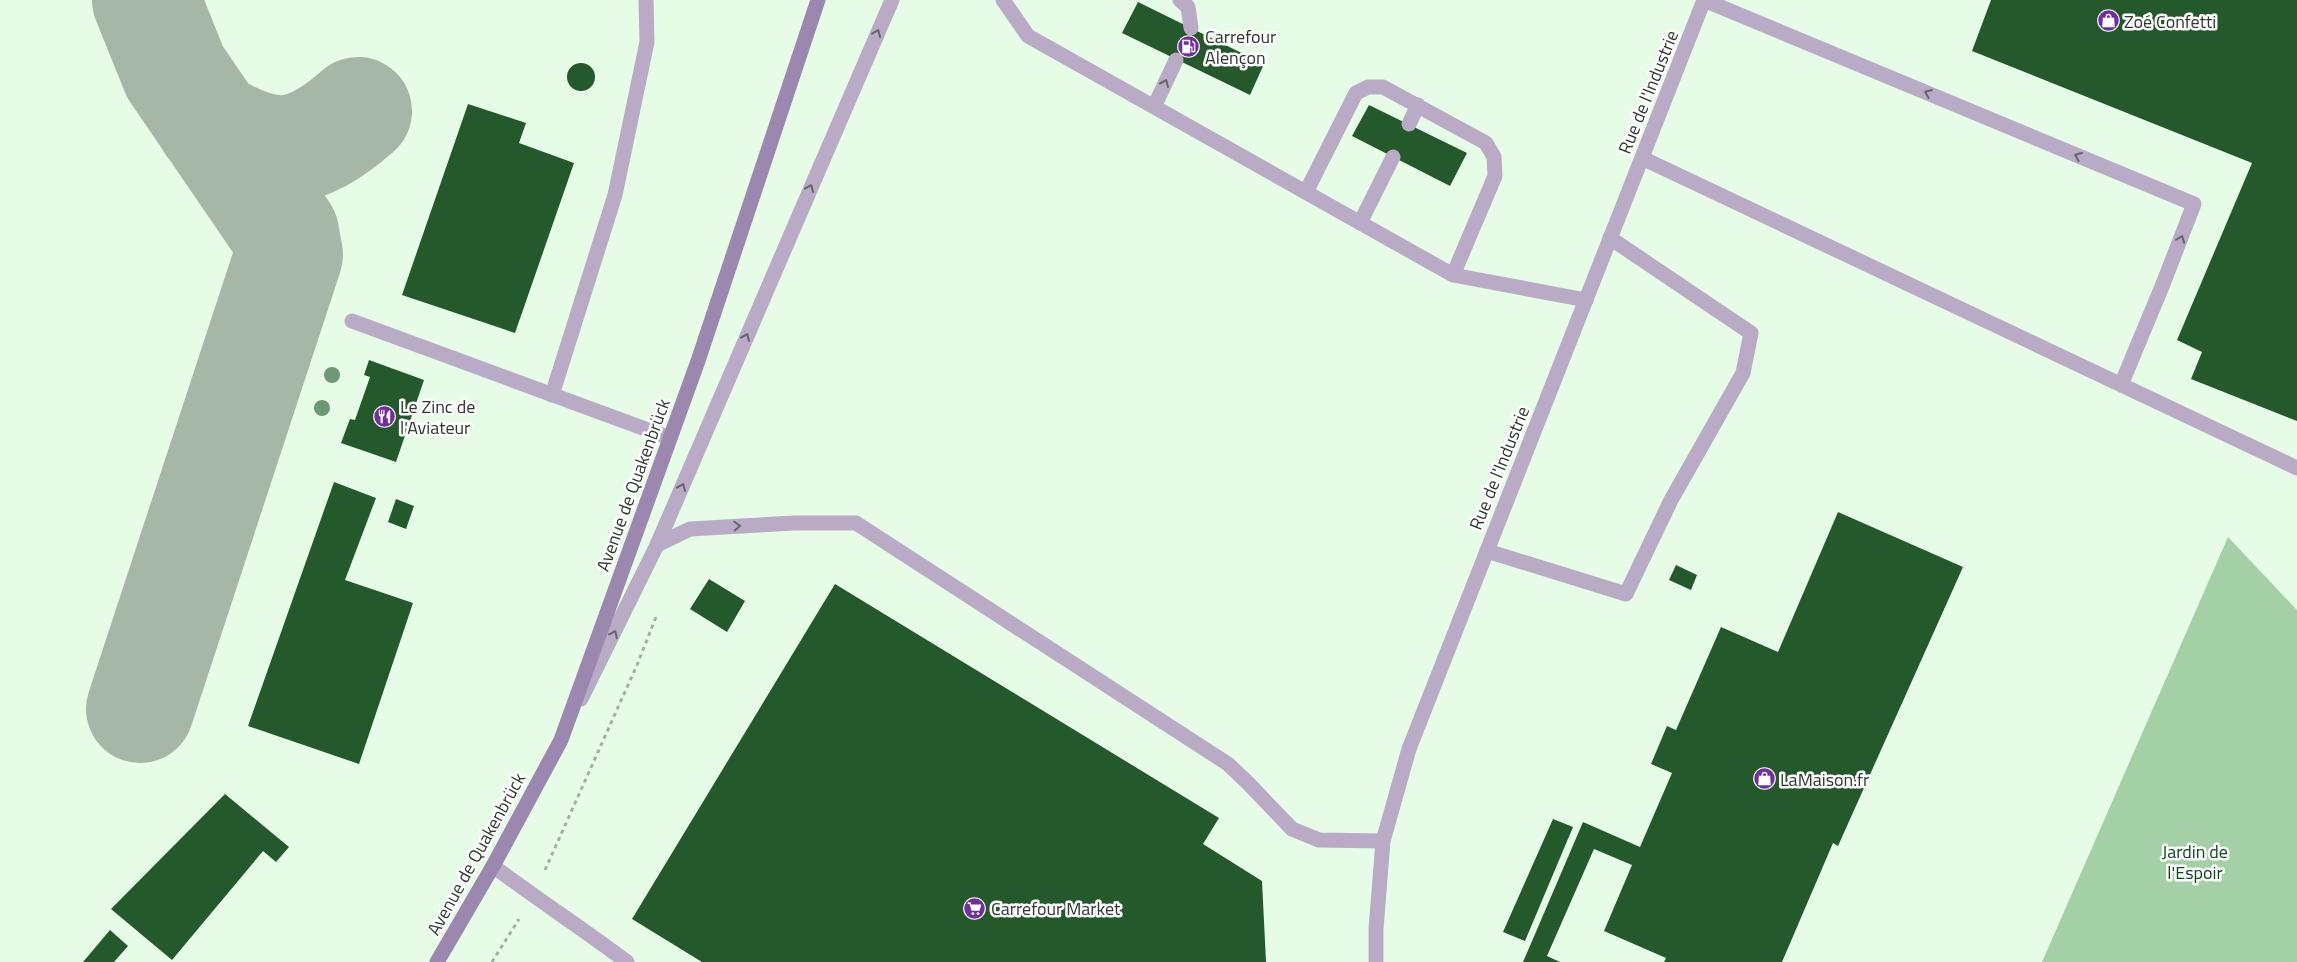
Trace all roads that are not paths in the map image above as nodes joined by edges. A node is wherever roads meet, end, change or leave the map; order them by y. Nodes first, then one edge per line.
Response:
1 (646, 0) edge
2 (818, 0) edge
3 (892, 0) edge
4 (1004, 0) edge
5 (1180, 0) edge
6 (1704, 0) edge
7 (1191, 28) dead end
8 (1176, 60) dead end
9 (1418, 105) junction
10 (1154, 107) junction
11 (1409, 124) dead end
12 (1393, 157) dead end
13 (1642, 158) junction
14 (1306, 192) junction
15 (1360, 223) junction
16 (1610, 238) junction
17 (1453, 275) junction
18 (1586, 300) junction
19 (352, 321) dead end
20 (2121, 385) junction
21 (552, 395) junction
22 (670, 438) junction
23 (2297, 468) edge
24 (658, 545) junction
25 (1487, 551) junction
26 (561, 740) junction
27 (1383, 841) junction
28 (494, 866) junction
29 (437, 962) edge
30 (627, 962) edge
31 (1376, 962) edge

1 - 21 street
2 - 22 main road, Avenue de Quakenbrück
24 -> 3 street
4 - 10 street
5 - 7 street
6 - 13 street, Rue de l'Industrie
20 -> 6 street
10 -> 8 street
9 - 11 street
9 - 14 street
9 - 17 street
10 - 14 street
12 - 15 street
13 - 16 street, Rue de l'Industrie
13 - 20 street
14 - 15 street
15 - 17 street
16 - 18 street, Rue de l'Industrie
16 - 25 street
17 - 18 street
18 - 25 street, Rue de l'Industrie
19 - 21 street
20 - 23 street
21 - 22 street
22 - 26 main road, Avenue de Quakenbrück
26 -> 24 street
24 -> 27 street
25 - 27 street, Rue de l'Industrie
26 - 28 main road, Avenue de Quakenbrück
27 - 31 street, Rue de l'Industrie
28 - 29 main road, Avenue de Quakenbrück
28 - 30 street

